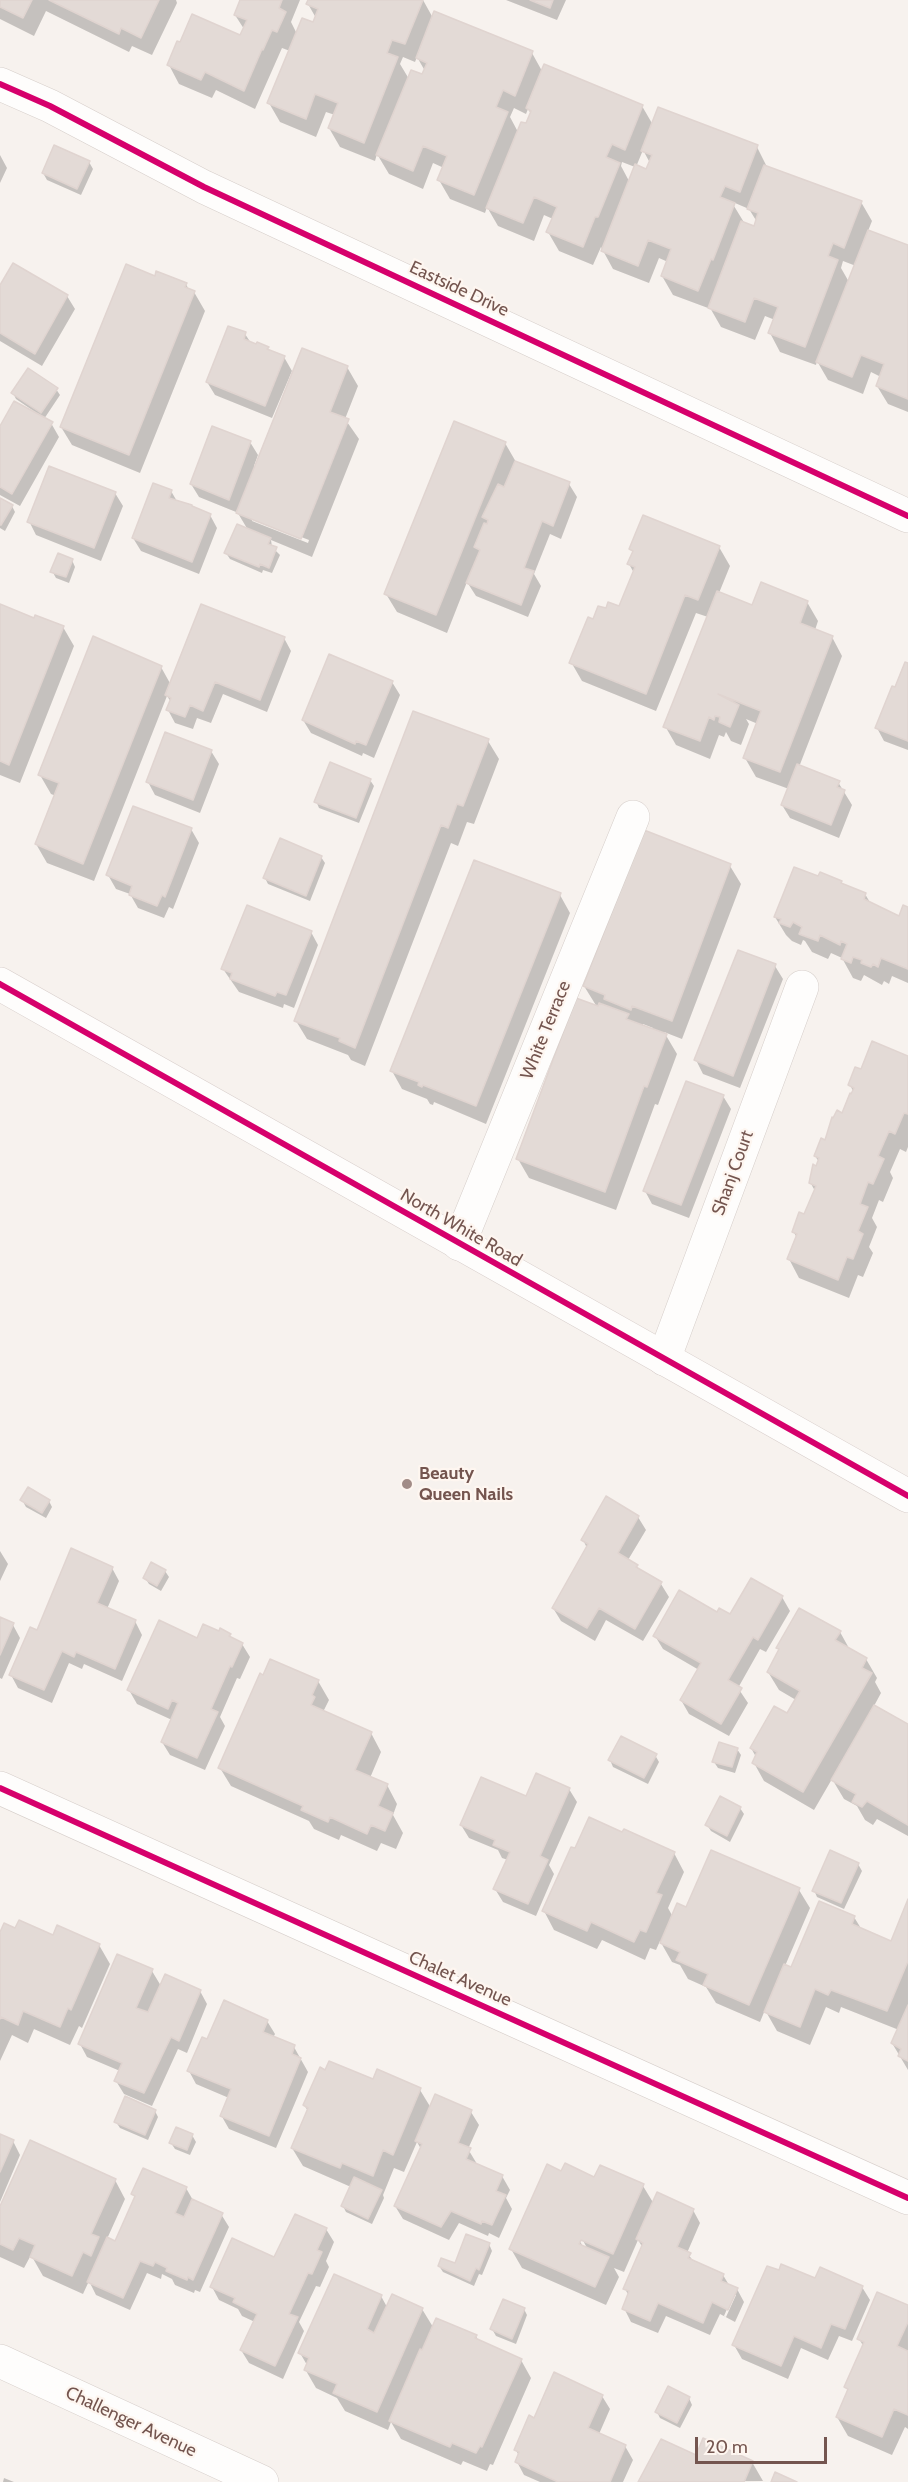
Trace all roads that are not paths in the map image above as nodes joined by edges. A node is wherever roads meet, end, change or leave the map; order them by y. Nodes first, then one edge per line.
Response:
1 (0, 84) edge
2 (908, 516) edge
3 (633, 817) dead end
4 (0, 984) edge
5 (802, 987) dead end
6 (459, 1244) junction
7 (664, 1359) junction
8 (908, 1496) edge
9 (0, 1788) edge
10 (908, 2198) edge
11 (0, 2361) edge
12 (262, 2482) edge

1 - 2 street, Eastside Drive
3 - 6 street, White Terrace
4 - 6 street, North White Road
5 - 7 street, Shanj Court
6 - 7 street, North White Road
7 - 8 street, North White Road
9 - 10 street, Chalet Avenue
11 - 12 street, Challenger Avenue

